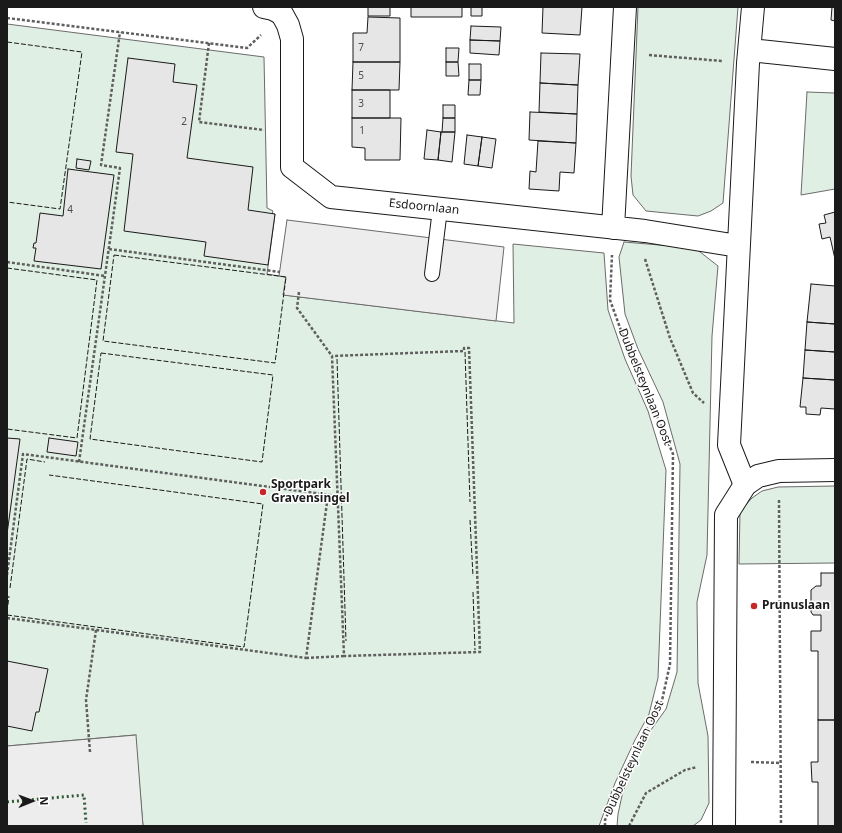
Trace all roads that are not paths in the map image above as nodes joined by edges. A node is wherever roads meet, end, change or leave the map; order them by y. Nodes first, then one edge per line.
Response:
1 (264, 7) edge
2 (625, 7) edge
3 (753, 7) edge
4 (749, 56) junction
5 (835, 59) edge
6 (440, 209) junction
7 (613, 228) junction
8 (738, 246) junction
9 (432, 274) dead end
10 (835, 470) edge
11 (745, 485) junction
12 (724, 826) edge

1 - 6 street, Esdoornlaan
2 - 7 street
3 - 4 street
4 - 5 street
4 - 8 street
6 - 7 street, Esdoornlaan
6 - 9 lane
7 - 8 street, Esdoornlaan
8 - 11 street
10 - 11 street
11 - 12 street

